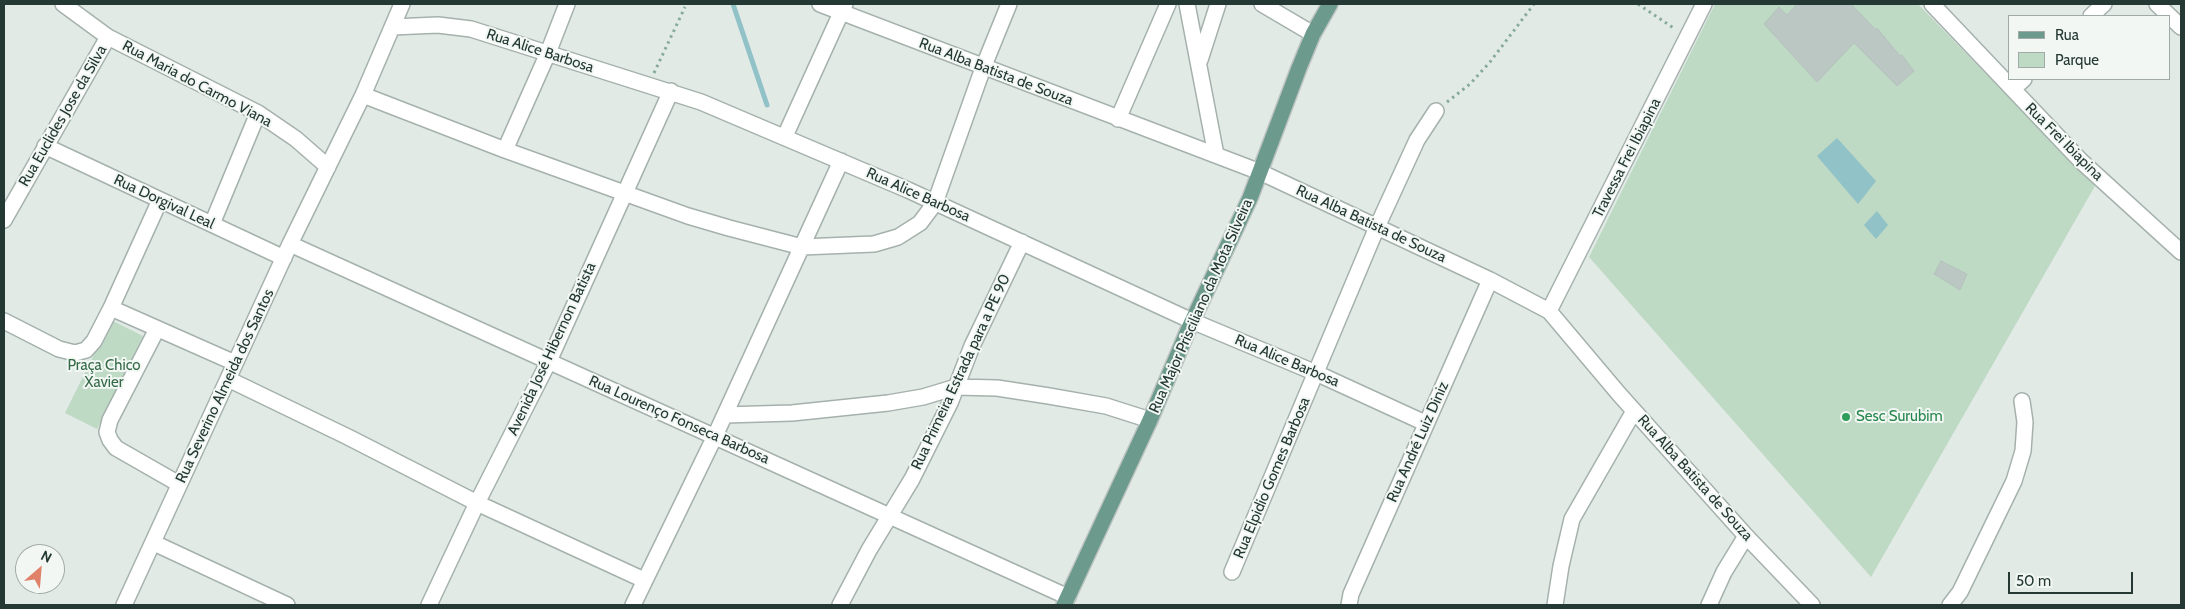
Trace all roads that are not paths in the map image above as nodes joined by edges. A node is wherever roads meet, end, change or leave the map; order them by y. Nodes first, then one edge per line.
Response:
1 (63, 4) edge
2 (402, 4) edge
3 (567, 4) edge
4 (820, 4) edge
5 (1009, 4) edge
6 (1168, 4) edge
7 (1187, 4) edge
8 (1218, 4) edge
9 (1262, 4) edge
10 (1330, 4) edge
11 (1704, 4) edge
12 (1932, 4) edge
13 (2104, 4) edge
14 (2157, 4) edge
15 (843, 8) edge
16 (2092, 15) edge
17 (2168, 15) edge
18 (2170, 16) edge
19 (392, 27) junction
20 (2181, 27) edge
21 (1313, 34) junction
22 (108, 37) junction
23 (548, 53) junction
24 (1199, 62) junction
25 (983, 68) junction
26 (2008, 74) edge
27 (2019, 84) edge
28 (671, 91) junction
29 (363, 95) junction
30 (1436, 111) road end
31 (258, 113) junction
32 (1118, 119) junction
33 (785, 136) junction
34 (45, 146) junction
35 (505, 150) junction
36 (1216, 155) junction
37 (841, 161) junction
38 (328, 167) junction
39 (1260, 172) junction
40 (625, 192) junction
41 (160, 200) junction
42 (935, 203) junction
43 (4, 220) edge
44 (212, 224) junction
45 (1377, 227) junction
46 (1022, 242) junction
47 (290, 244) junction
48 (802, 247) junction
49 (2181, 252) edge
50 (284, 258) junction
51 (1490, 280) junction
52 (111, 308) junction
53 (1549, 312) junction
54 (4, 321) edge
55 (1192, 321) junction
56 (157, 329) junction
57 (549, 361) junction
58 (235, 362) junction
59 (1316, 373) junction
60 (228, 379) junction
61 (956, 388) junction
62 (2022, 402) dead end
63 (1634, 411) junction
64 (724, 415) junction
65 (1150, 420) junction
66 (1425, 423) junction
67 (715, 436) junction
68 (179, 484) junction
69 (477, 503) junction
70 (890, 516) junction
71 (1746, 536) junction
72 (154, 543) junction
73 (1232, 572) dead end
74 (644, 580) junction
75 (1066, 601) edge
76 (124, 605) edge
77 (287, 605) edge
78 (429, 605) edge
79 (632, 605) edge
80 (840, 605) edge
81 (1349, 605) edge
82 (1555, 605) edge
83 (1709, 605) edge
84 (1812, 605) edge
85 (1950, 605) edge

1 - 22 street, Rua Maria do Carmo Viana
2 - 19 street, Rua Severino Almeida dos Santos
3 - 23 street
4 - 15 street, Rua Alba Batista de Souza
5 - 25 street
6 - 32 street
7 - 24 street
8 - 24 street
9 - 21 street
10 - 21 main road, Rua Major Prisciliano da Mota Silveira
11 - 53 street, Travessa Frei Ibiapina
12 - 26 street, Rua Frei Ibiapina
13 - 16 street
14 - 17 street
15 - 25 street, Rua Alba Batista de Souza
15 - 33 street
18 - 20 street
19 - 23 street, Rua Alice Barbosa
19 - 29 street, Rua Severino Almeida dos Santos
21 - 39 main road, Rua Major Prisciliano da Mota Silveira
22 - 31 street, Rua Maria do Carmo Viana
22 - 34 street, Rua Euclides Jose da Silva
23 - 28 street, Rua Alice Barbosa
23 - 35 street
24 - 36 street
25 - 32 street, Rua Alba Batista de Souza
25 - 42 street
27 - 49 street, Rua Frei Ibiapina
28 - 33 street, Rua Alice Barbosa
28 - 40 street, Avenida José Hibernon Batista
29 - 35 street
29 - 38 street, Rua Severino Almeida dos Santos
30 - 45 street, Rua Elpidio Gomes Barbosa
31 - 38 street, Rua Maria do Carmo Viana
31 - 44 street
32 - 36 street, Rua Alba Batista de Souza
33 - 37 street, Rua Alice Barbosa
34 - 41 street, Rua Dorgival Leal
34 - 43 street, Rua Euclides Jose da Silva
35 - 40 street
36 - 39 street, Rua Alba Batista de Souza
37 - 42 street, Rua Alice Barbosa
37 - 48 street
38 - 47 street, Rua Severino Almeida dos Santos
39 - 45 street, Rua Alba Batista de Souza
39 - 55 main road, Rua Major Prisciliano da Mota Silveira
40 - 48 street
40 - 57 street, Avenida José Hibernon Batista
41 - 44 street, Rua Dorgival Leal
41 - 52 street
42 - 46 street, Rua Alice Barbosa
42 - 48 street
44 - 50 street, Rua Dorgival Leal
45 - 51 street, Rua Alba Batista de Souza
45 - 59 street, Rua Elpidio Gomes Barbosa
46 - 55 street, Rua Alice Barbosa
46 - 61 street, Rua Primeira Estrada para a PE 90
47 - 50 street, Rua Severino Almeida dos Santos
47 - 57 street, Rua Lourenço Fonseca Barbosa
48 - 64 street
50 - 58 street, Rua Severino Almeida dos Santos
51 - 53 street, Rua Alba Batista de Souza
51 - 66 street, Rua André Luiz Diniz
52 - 54 street
52 - 56 street
53 - 63 street, Rua Alba Batista de Souza
55 - 59 street, Rua Alice Barbosa
55 - 65 main road, Rua Major Prisciliano da Mota Silveira
56 - 58 street
56 - 68 street
57 - 67 street, Rua Lourenço Fonseca Barbosa
57 - 69 street, Avenida José Hibernon Batista
58 - 60 street, Rua Severino Almeida dos Santos
59 - 66 street, Rua Alice Barbosa
59 - 73 street, Rua Elpidio Gomes Barbosa
60 - 68 street, Rua Severino Almeida dos Santos
60 - 69 street
61 - 64 street
61 - 65 street
61 - 70 street, Rua Primeira Estrada para a PE 90
62 - 85 street
63 - 71 street, Rua Alba Batista de Souza
63 - 82 street
64 - 67 street
65 - 75 main road, Rua Major Prisciliano da Mota Silveira
66 - 81 street, Rua André Luiz Diniz
67 - 70 street, Rua Lourenço Fonseca Barbosa
67 - 74 street
68 - 72 street, Rua Severino Almeida dos Santos
69 - 74 street
69 - 78 street, Avenida José Hibernon Batista
70 - 75 street, Rua Lourenço Fonseca Barbosa
70 - 80 street, Rua Primeira Estrada para a PE 90
71 - 83 street
71 - 84 street, Rua Alba Batista de Souza
72 - 76 street, Rua Severino Almeida dos Santos
72 - 77 street
74 - 79 street

